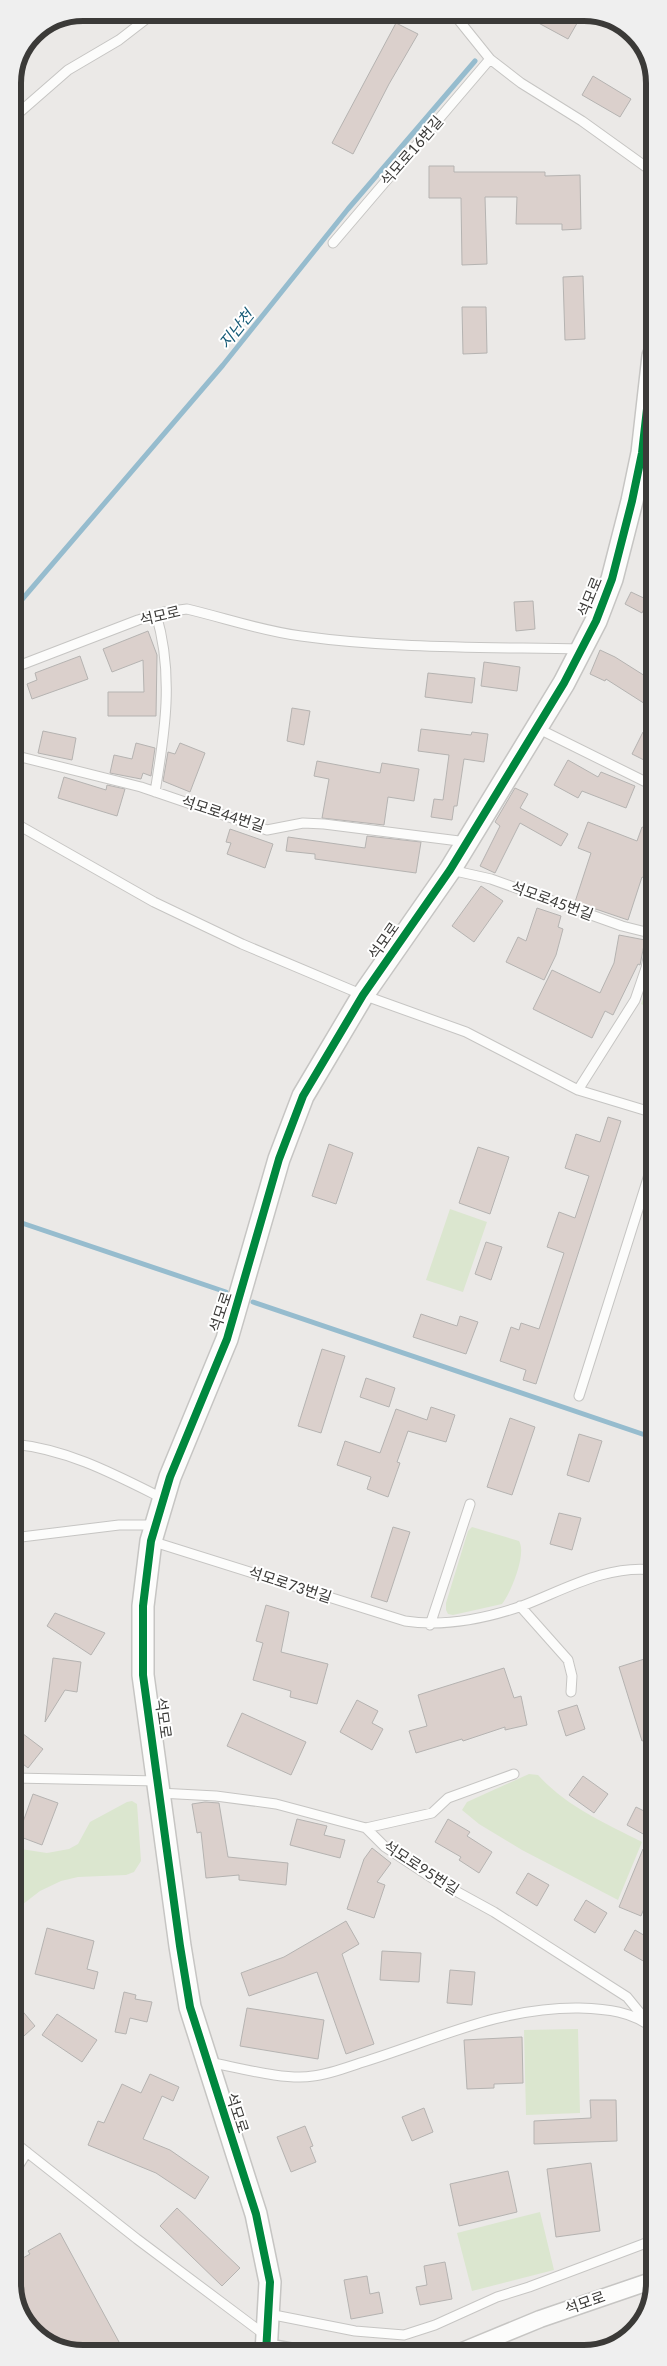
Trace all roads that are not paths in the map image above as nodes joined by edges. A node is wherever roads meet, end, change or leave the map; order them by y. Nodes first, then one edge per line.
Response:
1 (144, 21) edge
2 (459, 21) edge
3 (490, 59) junction
4 (21, 110) edge
5 (646, 167) edge
6 (333, 242) dead end
7 (646, 418) edge
8 (156, 614) junction
9 (582, 649) junction
10 (21, 665) edge
11 (537, 728) junction
12 (21, 757) edge
13 (646, 782) edge
14 (155, 792) junction
15 (21, 827) edge
16 (468, 842) junction
17 (450, 870) junction
18 (646, 932) edge
19 (646, 968) edge
20 (363, 995) junction
21 (578, 1090) junction
22 (646, 1111) edge
23 (646, 1184) edge
24 (579, 1396) dead end
25 (21, 1445) edge
26 (162, 1498) junction
27 (470, 1504) dead end
28 (152, 1533) junction
29 (21, 1537) edge
30 (646, 1570) edge
31 (520, 1606) junction
32 (430, 1625) junction
33 (572, 1692) dead end
34 (514, 1774) dead end
35 (21, 1778) edge
36 (158, 1787) junction
37 (366, 1828) junction
38 (646, 2019) edge
39 (646, 2023) edge
40 (205, 2062) junction
41 (21, 2147) edge
42 (27, 2152) junction
43 (21, 2161) edge
44 (646, 2243) edge
45 (646, 2283) edge
46 (269, 2314) junction
47 (266, 2345) edge
48 (267, 2345) edge
49 (477, 2345) edge

1 - 4 lane
2 - 3 lane
3 - 5 lane
3 - 6 lane, 석모로16번길
7 - 9 street, 석모로
8 - 9 lane, 석모로
8 - 10 lane, 석모로
8 - 14 lane
9 - 11 street, 석모로
11 - 13 lane
11 - 16 street, 석모로
12 - 14 lane, 석모로44번길
14 - 16 lane, 석모로44번길
15 - 20 lane
16 - 17 street, 석모로
17 - 18 lane, 석모로45번길
17 - 20 street, 석모로
19 - 21 lane
20 - 21 lane
20 - 26 street, 석모로
21 - 22 lane
23 - 24 lane
25 - 26 lane
26 - 28 street, 석모로
27 - 32 lane
28 - 29 lane
28 - 32 lane, 석모로73번길
28 - 36 street, 석모로
30 - 31 lane, 석모로73번길
31 - 32 lane, 석모로73번길
31 - 33 lane
34 - 37 lane
35 - 36 lane, 석모로95번길
36 - 37 lane, 석모로95번길
36 - 40 street, 석모로
37 - 38 lane, 석모로95번길
39 - 40 lane, 석모로95번길
40 - 46 street, 석모로
41 - 42 lane
42 - 43 lane
42 - 47 lane
44 - 46 lane
45 - 49 street, 석모로
46 - 48 street, 석모로

